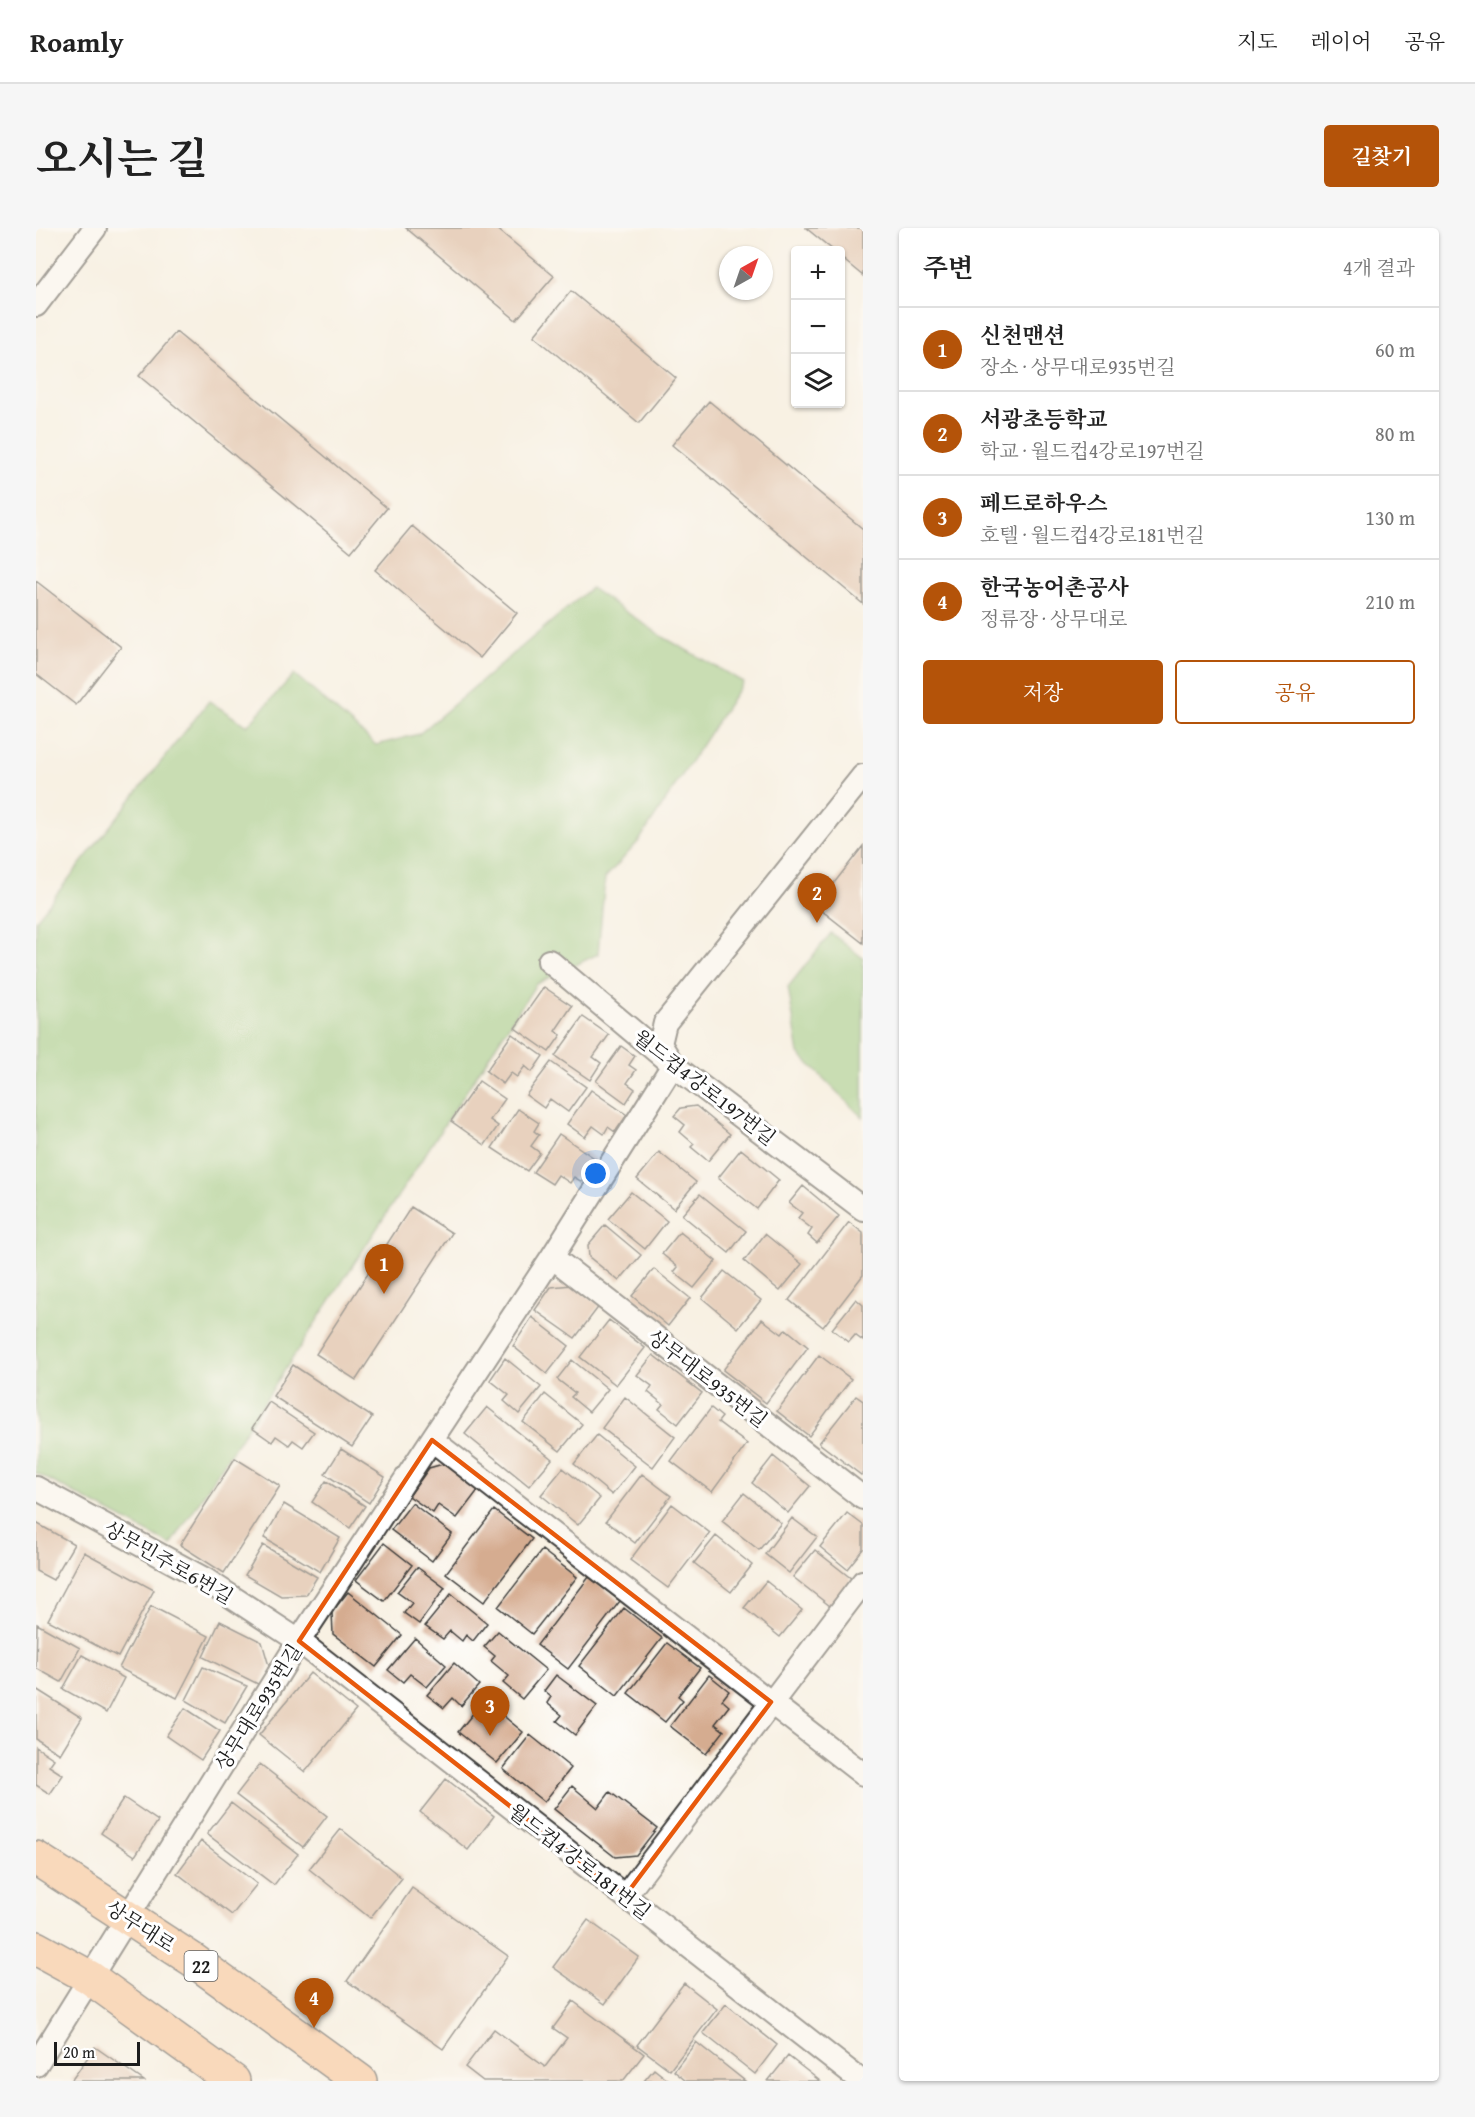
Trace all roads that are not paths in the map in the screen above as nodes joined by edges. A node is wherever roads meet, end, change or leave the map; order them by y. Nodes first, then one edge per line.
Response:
1 (95, 228) edge
2 (36, 305) edge
3 (863, 776) edge
4 (549, 961) dead end
5 (673, 1065) junction
6 (863, 1209) edge
7 (552, 1257) junction
8 (432, 1440) junction
9 (36, 1488) edge
10 (863, 1498) edge
11 (863, 1582) edge
12 (299, 1641) junction
13 (771, 1702) junction
14 (863, 1774) edge
15 (36, 1858) edge
16 (625, 1896) junction
17 (127, 1917) junction
18 (36, 1948) edge
19 (89, 1977) junction
20 (36, 2065) edge
21 (232, 2081) edge
22 (360, 2081) edge
23 (861, 2081) edge

1 - 2 street
3 - 5 street
4 - 5 street, 월드컵4강로197번길
5 - 6 street, 월드컵4강로197번길
5 - 7 street, 상무대로935번길
7 - 8 street, 상무대로935번길
7 - 10 street, 상무대로935번길
8 - 12 street, 상무대로935번길
8 - 13 street
9 - 12 street, 상무민주로6번길
11 - 13 street
12 - 16 street, 월드컵4강로181번길
12 - 17 street, 상무대로935번길
13 - 14 street
13 - 16 street
15 - 17 main road, 상무대로 / 22
16 - 23 street, 월드컵4강로181번길
17 - 19 street, 상무대로935번길
17 - 22 main road, 상무대로 / 22
18 - 19 main road
19 - 20 street, 상무대로935번길
19 - 21 main road

